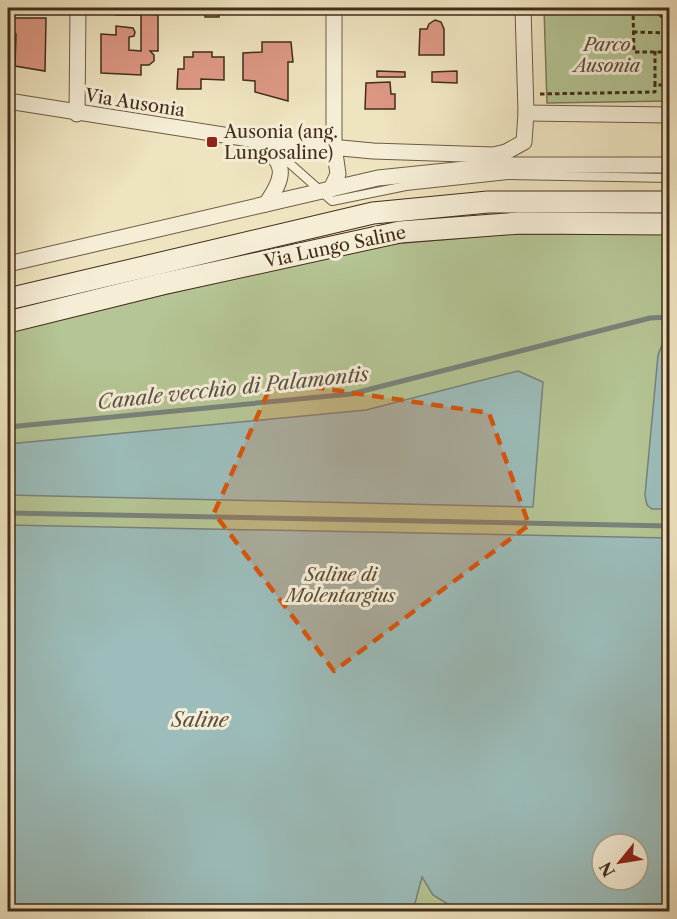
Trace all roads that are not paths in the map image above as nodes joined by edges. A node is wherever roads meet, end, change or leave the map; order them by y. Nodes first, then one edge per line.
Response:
1 (78, 8) edge
2 (334, 8) edge
3 (523, 8) edge
4 (8, 102) edge
5 (526, 113) junction
6 (77, 114) junction
7 (669, 115) edge
8 (256, 141) junction
9 (524, 142) junction
10 (334, 146) junction
11 (546, 165) junction
12 (669, 165) edge
13 (669, 178) edge
14 (326, 190) junction
15 (669, 202) edge
16 (266, 204) junction
17 (669, 224) edge
18 (8, 264) edge
19 (8, 299) edge
20 (8, 322) edge

1 - 6 street
2 - 10 street
3 - 5 street
4 - 6 street, Via Ausonia
5 - 7 street
5 - 9 street
6 - 8 street, Via Ausonia
8 - 10 street, Via Ausonia
8 - 14 lane
8 - 16 street
9 - 10 street, Via Ausonia
9 - 11 street
10 - 14 street
11 - 12 street
11 - 14 street
13 - 14 lane
14 - 16 street
15 - 19 main road, Via Lungo Saline
16 - 18 street
17 - 20 main road, Via Lungo Saline

